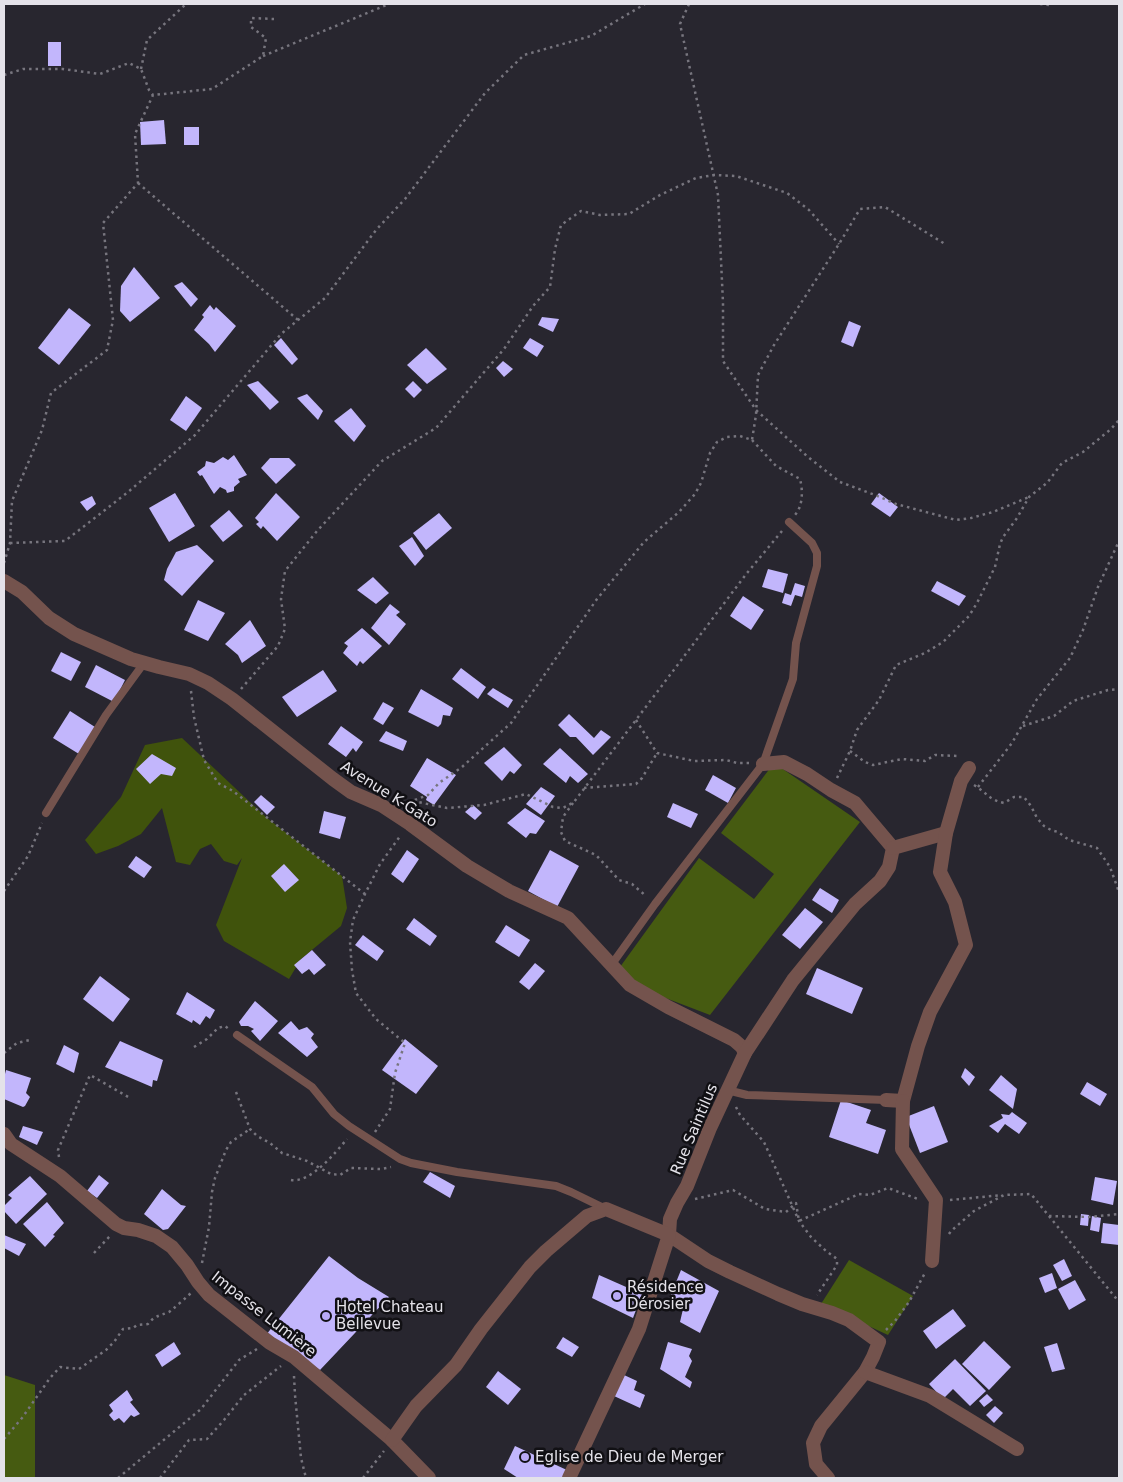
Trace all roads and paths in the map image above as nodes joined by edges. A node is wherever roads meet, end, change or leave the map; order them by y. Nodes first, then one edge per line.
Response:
1 (186, 4) edge
2 (389, 4) edge
3 (645, 4) edge
4 (689, 4) edge
5 (1040, 4) edge
6 (1050, 4) edge
7 (274, 19) dead end
8 (263, 56) junction
9 (141, 69) junction
10 (4, 75) edge
11 (152, 94) junction
12 (714, 175) junction
13 (138, 183) junction
14 (839, 244) junction
15 (945, 244) dead end
16 (298, 320) junction
17 (756, 410) junction
18 (1119, 420) edge
19 (752, 440) junction
20 (1029, 497) junction
21 (789, 522) junction
22 (1119, 541) edge
23 (10, 543) junction
24 (4, 563) edge
25 (4, 581) edge
26 (144, 663) junction
27 (189, 674) junction
28 (1119, 688) edge
29 (232, 699) junction
30 (636, 720) junction
31 (1022, 726) junction
32 (850, 751) junction
33 (657, 753) junction
34 (763, 764) junction
35 (969, 768) junction
36 (978, 787) junction
37 (584, 788) junction
38 (831, 790) junction
39 (412, 801) junction
40 (574, 802) junction
41 (381, 805) junction
42 (46, 813) joint
43 (410, 824) junction
44 (946, 833) junction
45 (893, 848) junction
46 (4, 891) edge
47 (1119, 892) edge
48 (365, 894) junction
49 (655, 904) junction
50 (612, 964) junction
51 (237, 1034) joint
52 (30, 1040) dead end
53 (194, 1047) dead end
54 (4, 1053) edge
55 (745, 1054) junction
56 (728, 1090) junction
57 (236, 1092) dead end
58 (130, 1098) dead end
59 (886, 1100) joint
60 (903, 1101) junction
61 (250, 1129) junction
62 (355, 1130) junction
63 (4, 1134) edge
64 (370, 1139) junction
65 (400, 1159) junction
66 (319, 1168) junction
67 (60, 1176) junction
68 (291, 1180) dead end
69 (1004, 1195) junction
70 (936, 1200) junction
71 (677, 1204) junction
72 (606, 1210) junction
73 (1119, 1214) edge
74 (1050, 1216) junction
75 (799, 1222) junction
76 (124, 1228) junction
77 (669, 1234) junction
78 (946, 1238) dead end
79 (94, 1253) dead end
80 (932, 1261) joint
81 (198, 1282) junction
82 (1119, 1302) edge
83 (816, 1307) junction
84 (879, 1342) junction
85 (270, 1343) junction
86 (294, 1357) junction
87 (866, 1372) junction
88 (4, 1439) edge
89 (392, 1440) junction
90 (1018, 1449) dead end
91 (118, 1478) edge
92 (160, 1478) edge
93 (306, 1478) edge
94 (363, 1478) edge
95 (429, 1478) edge
96 (569, 1478) edge
97 (828, 1478) edge

1 - 9 path
2 - 8 path
3 - 16 path
4 - 12 path
5 - 6 path
7 - 8 path
8 - 11 path
9 - 10 path
9 - 11 path
11 - 13 path
12 - 14 path
12 - 17 path
12 - 29 path
13 - 16 path
13 - 23 path
14 - 15 path
14 - 17 path
16 - 23 path
17 - 19 path
17 - 20 path
18 - 20 path
19 - 21 path
19 - 39 path
20 - 32 path
21 - 30 path
21 - 34 lane
22 - 31 path
23 - 24 path
25 - 26 street, Avenue K-Gato
26 - 27 street, Avenue K-Gato
26 - 42 lane
27 - 29 street, Avenue K-Gato
27 - 48 path
28 - 31 path
29 - 41 street, Avenue K-Gato
30 - 33 path
30 - 37 path
31 - 36 path
32 - 35 path
32 - 38 path
33 - 34 path
33 - 37 path
34 - 38 street
34 - 49 lane
35 - 36 path
35 - 44 street
36 - 47 path
37 - 40 path
38 - 45 street
39 - 40 path
39 - 41 path
40 - 49 path
41 - 43 street, Avenue K-Gato
42 - 46 path
43 - 48 path
43 - 50 street, Avenue K-Gato
44 - 45 street
44 - 60 street
45 - 55 street, Rue Saintilus
48 - 64 path
49 - 50 lane
50 - 55 street, Avenue K-Gato
51 - 53 path
51 - 62 lane
52 - 54 path
55 - 56 street, Rue Saintilus
56 - 59 lane
56 - 71 street, Rue Saintilus
56 - 75 path
57 - 61 path
58 - 67 path
59 - 60 street
60 - 70 street
61 - 66 path
61 - 81 path
62 - 64 lane
62 - 66 path
63 - 67 street, Impasse Lumière
64 - 65 lane
65 - 66 path
65 - 72 lane
66 - 68 path
67 - 76 street, Impasse Lumière
69 - 70 path
69 - 74 path
69 - 78 path
70 - 75 path
70 - 80 street
71 - 75 path
71 - 77 street, Rue Saintilus
72 - 77 street
72 - 89 street
73 - 74 path
74 - 82 path
75 - 83 path
76 - 79 path
76 - 81 street, Impasse Lumière
77 - 83 street
77 - 96 street, Rue Saintilus
80 - 84 path
81 - 85 street, Impasse Lumière
81 - 88 path
83 - 84 street
84 - 87 street
85 - 86 street, Impasse Lumière
85 - 91 path
86 - 89 street, Impasse Lumière
86 - 92 path
86 - 93 path
87 - 90 street
87 - 97 street
89 - 94 path
89 - 95 street, Impasse Lumière

